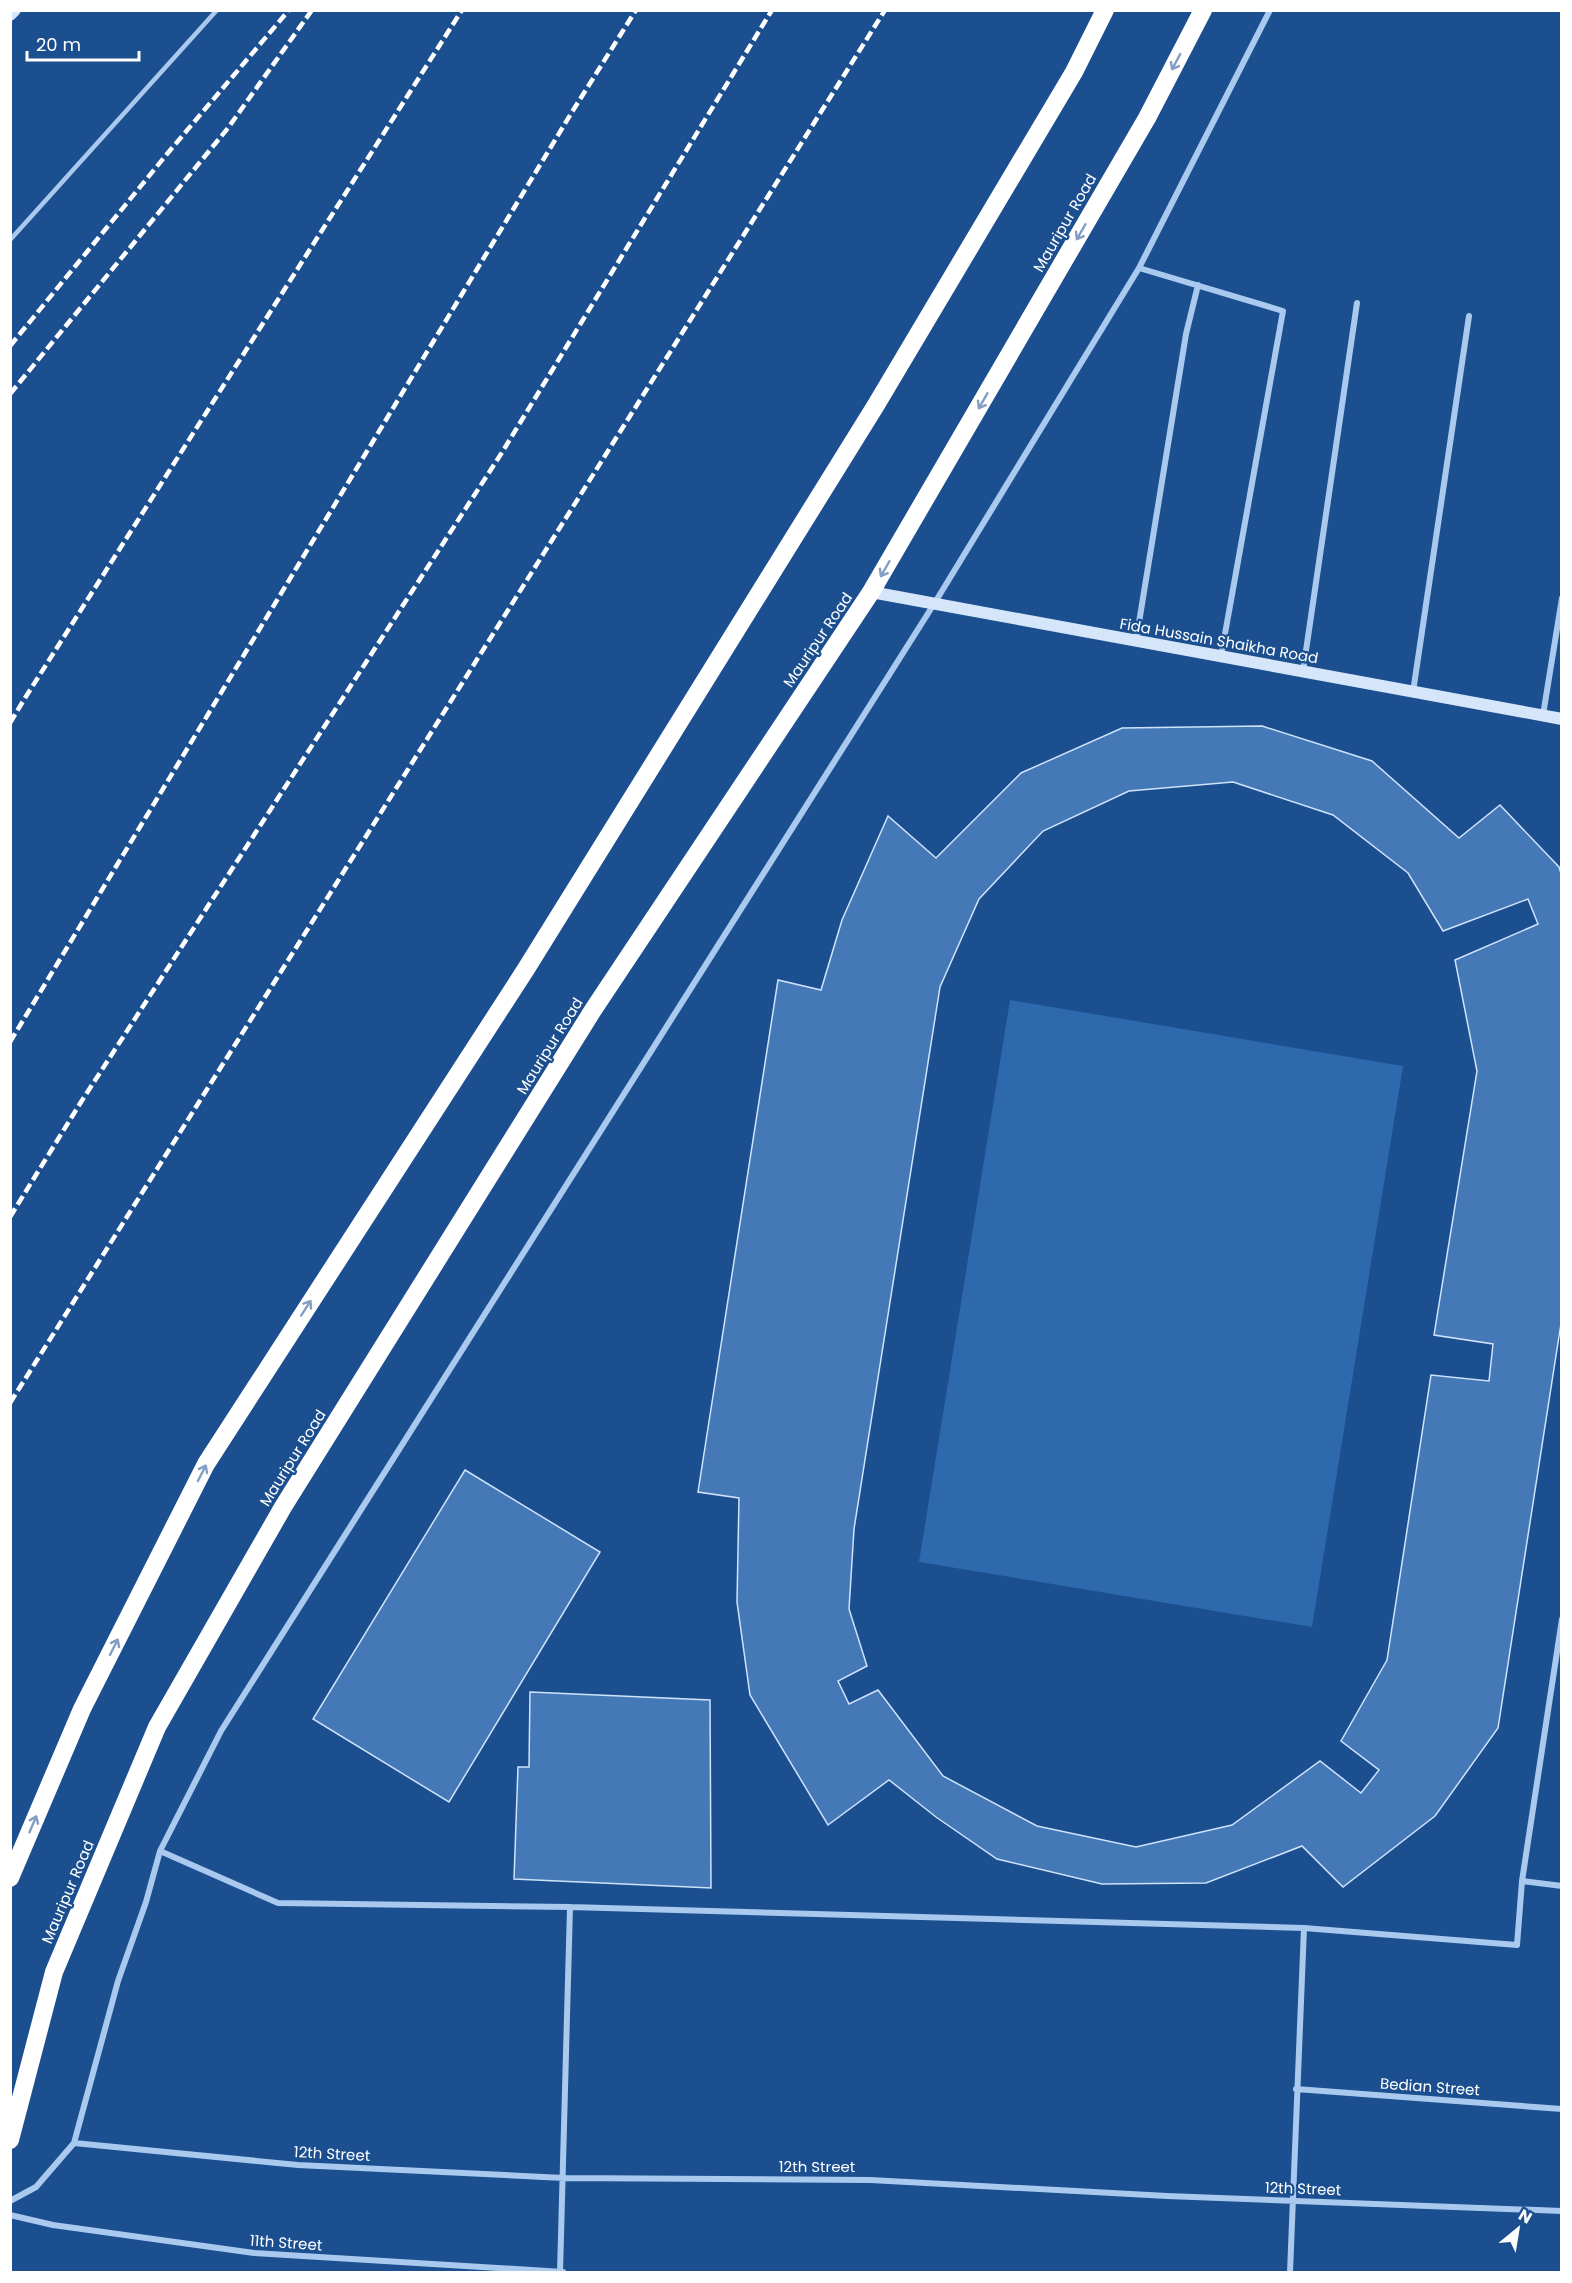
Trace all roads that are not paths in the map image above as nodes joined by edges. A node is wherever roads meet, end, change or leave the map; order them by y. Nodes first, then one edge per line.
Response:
1 (15, 10) edge
2 (217, 10) edge
3 (1105, 10) edge
4 (1203, 10) edge
5 (1270, 10) edge
6 (10, 15) edge
7 (10, 240) edge
8 (1139, 268) junction
9 (1198, 285) junction
10 (1357, 303) dead end
11 (1469, 316) dead end
12 (872, 592) junction
13 (1562, 598) edge
14 (934, 604) junction
15 (1136, 641) junction
16 (1221, 656) junction
17 (1303, 671) junction
18 (1413, 692) junction
19 (1543, 716) junction
20 (1562, 719) edge
21 (1562, 1619) edge
22 (160, 1851) junction
23 (10, 1878) edge
24 (1522, 1881) junction
25 (1562, 1886) edge
26 (570, 1907) junction
27 (1304, 1928) junction
28 (1296, 2089) junction
29 (1562, 2109) edge
30 (10, 2140) edge
31 (74, 2143) junction
32 (564, 2178) junction
33 (10, 2201) edge
34 (1292, 2201) junction
35 (1562, 2211) edge
36 (10, 2215) edge
37 (561, 2272) edge
38 (1290, 2272) edge

1 - 6 street
2 - 7 lane
23 -> 3 highway
4 -> 12 highway, Mauripur Road
5 - 8 street
8 - 9 street
8 - 14 street
9 - 15 street
9 - 16 street
10 - 17 street
11 - 18 street
12 - 14 street, Fida Hussain Shaikha Road
12 - 30 highway, Mauripur Road
13 - 19 street
14 - 15 street, Fida Hussain Shaikha Road
14 - 22 street
15 - 16 street, Fida Hussain Shaikha Road
16 - 17 street, Fida Hussain Shaikha Road
17 - 18 street, Fida Hussain Shaikha Road
18 - 19 street, Fida Hussain Shaikha Road
19 - 20 street, Fida Hussain Shaikha Road
21 - 24 street
22 - 26 street
22 - 31 street
24 - 25 street
24 - 27 street
26 - 27 street
26 - 32 street
27 - 28 street
28 - 29 street, Bedian Street
28 - 34 street
31 - 32 street, 12th Street
31 - 33 street
32 - 34 street, 12th Street
32 - 37 street
34 - 35 street, 12th Street
34 - 38 street
36 - 37 street, 11th Street

